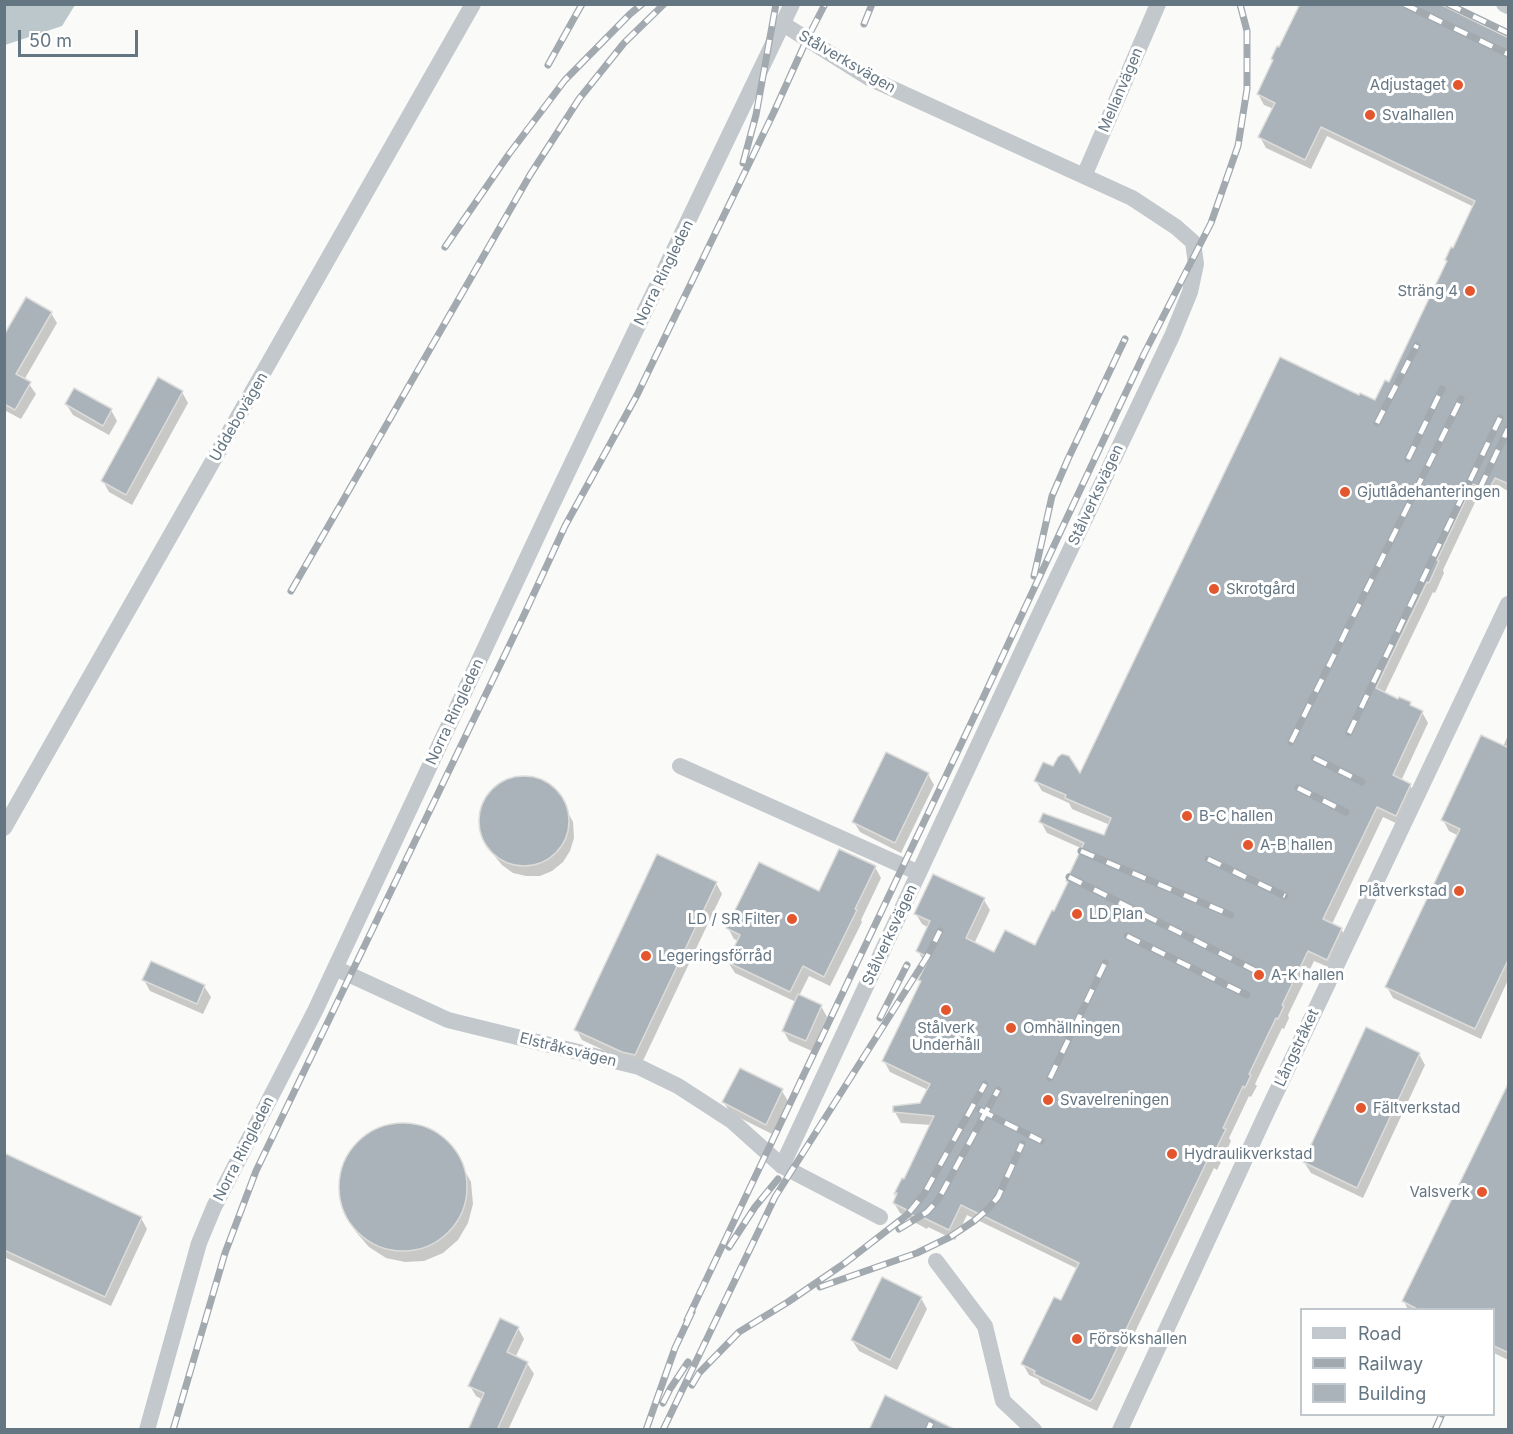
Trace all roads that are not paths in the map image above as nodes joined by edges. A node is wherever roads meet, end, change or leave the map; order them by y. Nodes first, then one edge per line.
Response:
1 (473, 4) edge
2 (792, 4) edge
3 (1158, 4) edge
4 (1504, 4) edge
5 (1509, 6) edge
6 (783, 24) junction
7 (1084, 176) junction
8 (1509, 604) edge
9 (680, 766) dead end
10 (4, 828) edge
11 (919, 873) junction
12 (335, 968) junction
13 (782, 1166) junction
14 (880, 1217) dead end
15 (936, 1261) dead end
16 (147, 1430) edge
17 (1034, 1430) edge
18 (1120, 1430) edge

1 - 10 street, Uddebovägen
2 - 6 street, Norra Ringleden
3 - 7 street, Mellanvägen
4 - 5 street
6 - 7 street, Stålverksvägen
6 - 12 street, Norra Ringleden
7 - 11 street, Stålverksvägen
8 - 18 street, Långstråket
9 - 11 street
11 - 13 street, Stålverksvägen
12 - 13 street, Elstråksvägen
12 - 16 street, Norra Ringleden
13 - 14 street, Elstråksvägen
15 - 17 street

